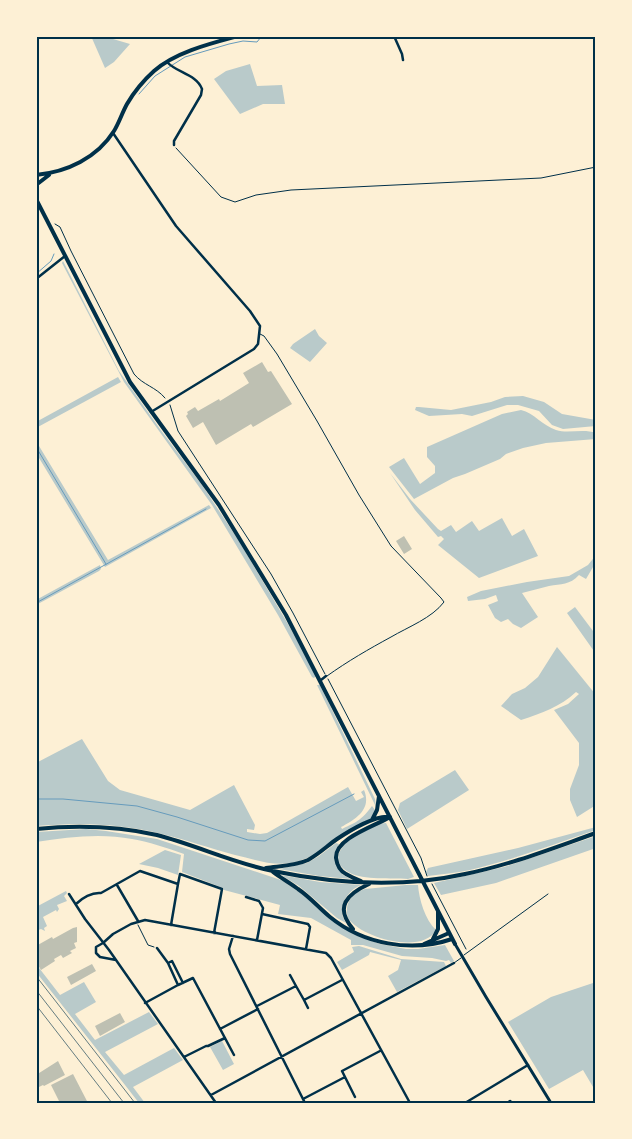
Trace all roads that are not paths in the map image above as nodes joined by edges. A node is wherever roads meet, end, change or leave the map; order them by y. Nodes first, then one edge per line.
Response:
1 (238, 36) edge
2 (394, 36) edge
3 (403, 60) dead end
4 (169, 64) junction
5 (113, 133) junction
6 (174, 145) road end
7 (51, 174) junction
8 (36, 175) edge
9 (36, 184) edge
10 (36, 199) edge
11 (65, 256) junction
12 (36, 279) edge
13 (260, 334) junction
14 (151, 412) junction
15 (326, 676) joint
16 (321, 680) junction
17 (379, 795) junction
18 (390, 817) junction
19 (372, 820) junction
20 (36, 829) edge
21 (596, 833) edge
22 (263, 868) junction
23 (270, 870) junction
24 (364, 882) junction
25 (371, 882) junction
26 (178, 884) junction
27 (117, 885) junction
28 (69, 894) dead end
29 (548, 894) dead end
30 (246, 897) dead end
31 (76, 904) junction
32 (438, 909) junction
33 (262, 914) junction
34 (137, 922) junction
35 (170, 925) junction
36 (355, 932) junction
37 (449, 932) junction
38 (214, 933) junction
39 (233, 936) junction
40 (433, 939) junction
41 (452, 939) junction
42 (258, 940) junction
43 (103, 943) junction
44 (455, 944) joint
45 (422, 946) junction
46 (157, 948) road end
47 (306, 949) junction
48 (462, 957) junction
49 (116, 960) junction
50 (168, 963) junction
51 (454, 963) joint
52 (290, 975) dead end
53 (343, 980) junction
54 (183, 983) junction
55 (178, 985) junction
56 (296, 986) junction
57 (304, 1000) junction
58 (145, 1003) junction
59 (257, 1007) junction
60 (308, 1008) dead end
61 (361, 1014) junction
62 (220, 1029) junction
63 (225, 1038) junction
64 (380, 1050) junction
65 (234, 1056) dead end
66 (184, 1057) junction
67 (283, 1057) junction
68 (528, 1065) junction
69 (345, 1077) junction
70 (211, 1096) junction
71 (355, 1097) dead end
72 (304, 1101) edge
73 (471, 1101) edge
74 (216, 1103) edge
75 (410, 1103) edge
76 (465, 1103) edge
77 (506, 1103) edge
78 (512, 1103) edge
79 (551, 1103) edge

1 - 4 main road
2 - 3 street
4 - 5 main road
4 - 6 street
5 - 7 main road
5 - 13 street
7 - 8 main road
7 - 9 main road
10 - 11 main road
11 - 12 street
11 - 14 main road
13 - 14 street
13 - 15 lane
14 - 16 main road
15 - 16 street
16 - 17 main road
17 - 18 main road
17 - 19 main road
18 - 19 main road
18 - 24 main road
18 - 32 main road
19 - 22 main road
20 - 22 main road
21 - 25 main road
22 - 23 main road
23 - 24 main road
23 - 36 main road
24 - 25 main road
25 - 36 main road
26 - 27 street
26 - 35 street
26 - 38 street
27 - 31 street
27 - 34 street
28 - 31 street
29 - 48 lane
30 - 33 street
31 - 43 street
32 - 37 main road
32 - 40 main road
33 - 42 street
33 - 47 street
34 - 35 street
34 - 43 street
35 - 38 street
36 - 45 main road
37 - 40 main road
37 - 41 main road
38 - 39 street
39 - 42 street
39 - 59 street
40 - 45 main road
41 - 44 main road
41 - 45 main road
42 - 47 street
43 - 49 street
43 - 49 street
44 - 48 street
46 - 50 street
47 - 53 street
48 - 51 lane
48 - 68 street
49 - 58 street
50 - 54 street
50 - 55 street
51 - 61 street
52 - 56 street
53 - 57 street
53 - 61 street
54 - 55 street
54 - 62 street
55 - 58 street
56 - 57 street
56 - 59 street
57 - 60 street
58 - 66 street
59 - 62 street
59 - 67 street
61 - 64 street
61 - 67 street
62 - 63 street
63 - 65 street
63 - 66 street
64 - 69 street
64 - 75 street
66 - 70 street
67 - 70 street
67 - 72 street
68 - 73 street
68 - 79 street
69 - 71 street
69 - 72 street
70 - 74 street
73 - 76 street
77 - 78 street

